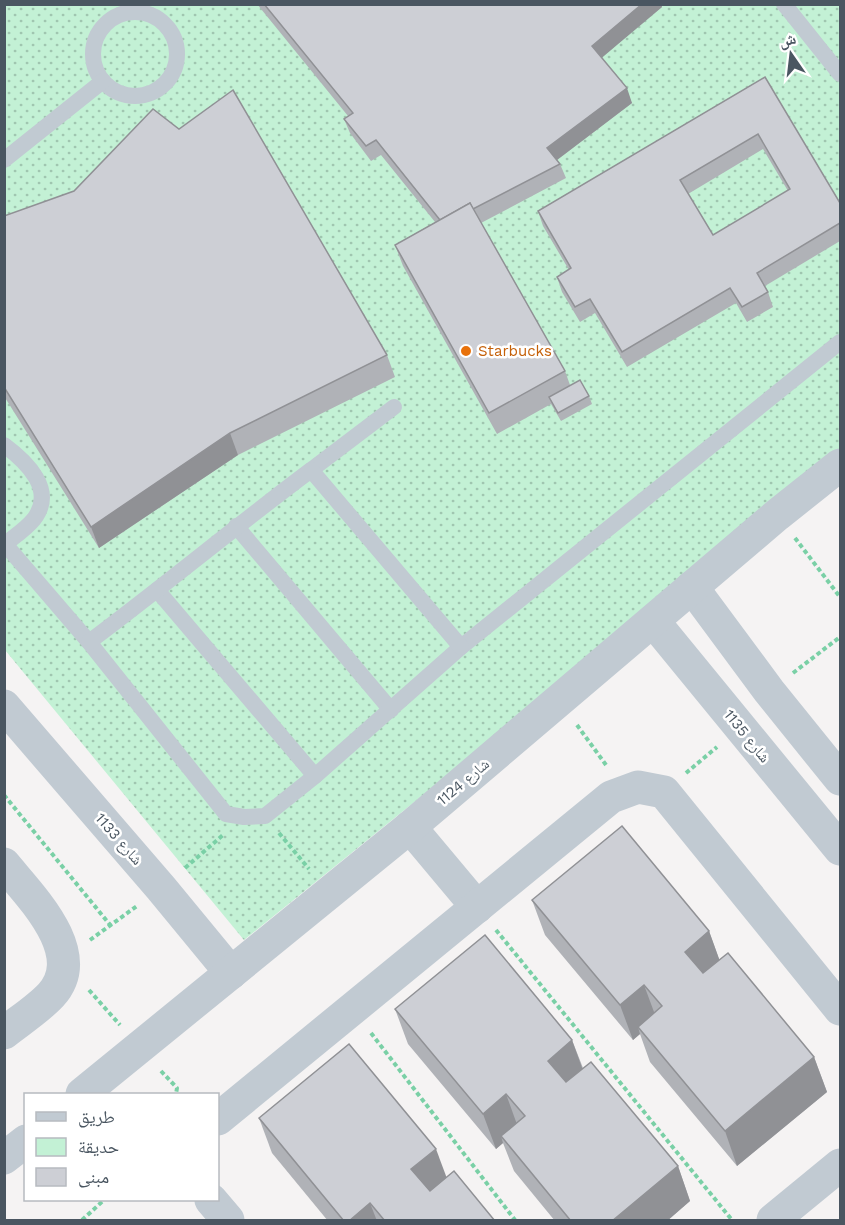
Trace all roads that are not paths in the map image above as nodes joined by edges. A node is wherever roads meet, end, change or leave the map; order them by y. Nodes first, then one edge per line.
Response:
1 (784, 4) edge
2 (840, 74) edge
3 (103, 81) junction
4 (4, 160) edge
5 (840, 342) edge
6 (394, 407) dead end
7 (4, 445) edge
8 (840, 465) edge
9 (311, 470) junction
10 (236, 526) junction
11 (5, 544) edge
12 (692, 587) junction
13 (157, 590) junction
14 (654, 622) junction
15 (89, 642) junction
16 (461, 647) junction
17 (391, 710) junction
18 (10, 725) edge
19 (315, 776) junction
20 (840, 779) edge
21 (410, 827) junction
22 (840, 849) edge
23 (4, 864) edge
24 (477, 907) junction
25 (231, 973) junction
26 (840, 1009) edge
27 (4, 1033) edge
28 (84, 1093) edge
29 (219, 1118) edge
30 (24, 1143) edge
31 (4, 1158) edge
32 (840, 1166) edge
33 (212, 1201) edge
34 (228, 1221) edge
35 (773, 1221) edge

1 - 2 lane
3 - 3 lane
3 - 4 lane
5 - 16 lane
6 - 9 lane
7 - 11 lane
8 - 12 street, شارع 1124
9 - 10 lane
9 - 16 lane
10 - 13 lane
10 - 17 lane
11 - 15 lane
12 - 14 street, شارع 1124
12 - 20 street
13 - 15 lane
13 - 19 lane
14 - 21 street, شارع 1124
14 - 22 street, شارع 1135
15 - 19 lane
16 - 17 lane
17 - 19 lane
18 - 25 street, شارع 1133
21 - 24 street
21 - 25 street, شارع 1124
23 - 27 street
24 - 26 street
24 - 29 street
25 - 28 street, شارع 1124
30 - 31 street
32 - 35 street
33 - 34 street

